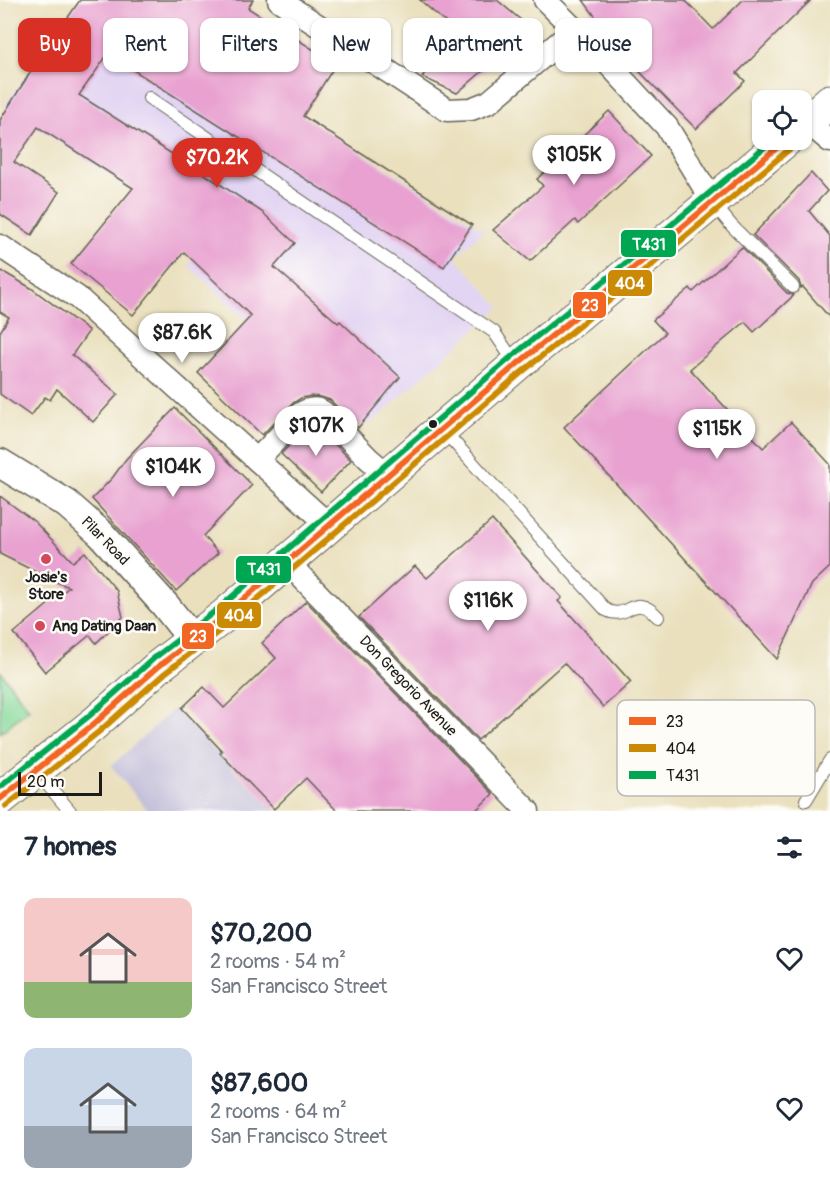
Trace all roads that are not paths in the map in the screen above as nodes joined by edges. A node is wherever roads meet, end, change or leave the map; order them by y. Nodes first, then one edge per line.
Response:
1 (279, 0) edge
2 (544, 0) edge
3 (563, 18) edge
4 (555, 46) edge
5 (615, 72) edge
6 (149, 98) dead end
7 (780, 150) edge
8 (712, 202) junction
9 (0, 246) edge
10 (792, 287) dead end
11 (516, 365) junction
12 (442, 429) junction
13 (257, 460) junction
14 (0, 463) edge
15 (388, 476) junction
16 (330, 526) junction
17 (287, 562) junction
18 (658, 617) dead end
19 (192, 639) junction
20 (830, 760) edge
21 (35, 770) junction
22 (815, 785) edge
23 (808, 796) edge
24 (0, 799) edge
25 (806, 800) dead end
26 (70, 811) edge
27 (528, 811) edge

1 - 4 street
2 - 3 street
5 - 8 street
6 - 11 lane
7 - 8 highway
8 - 10 lane
8 - 11 highway
9 - 13 street
11 - 12 highway
12 - 15 highway
12 - 18 lane
13 - 15 street
13 - 16 street
14 - 19 street, Pilar Road
15 - 16 highway
16 - 17 highway
17 - 19 highway
17 - 27 street, Don Gregorio Avenue
19 - 21 highway
20 - 22 lane
21 - 24 highway
21 - 26 lane
23 - 25 lane

